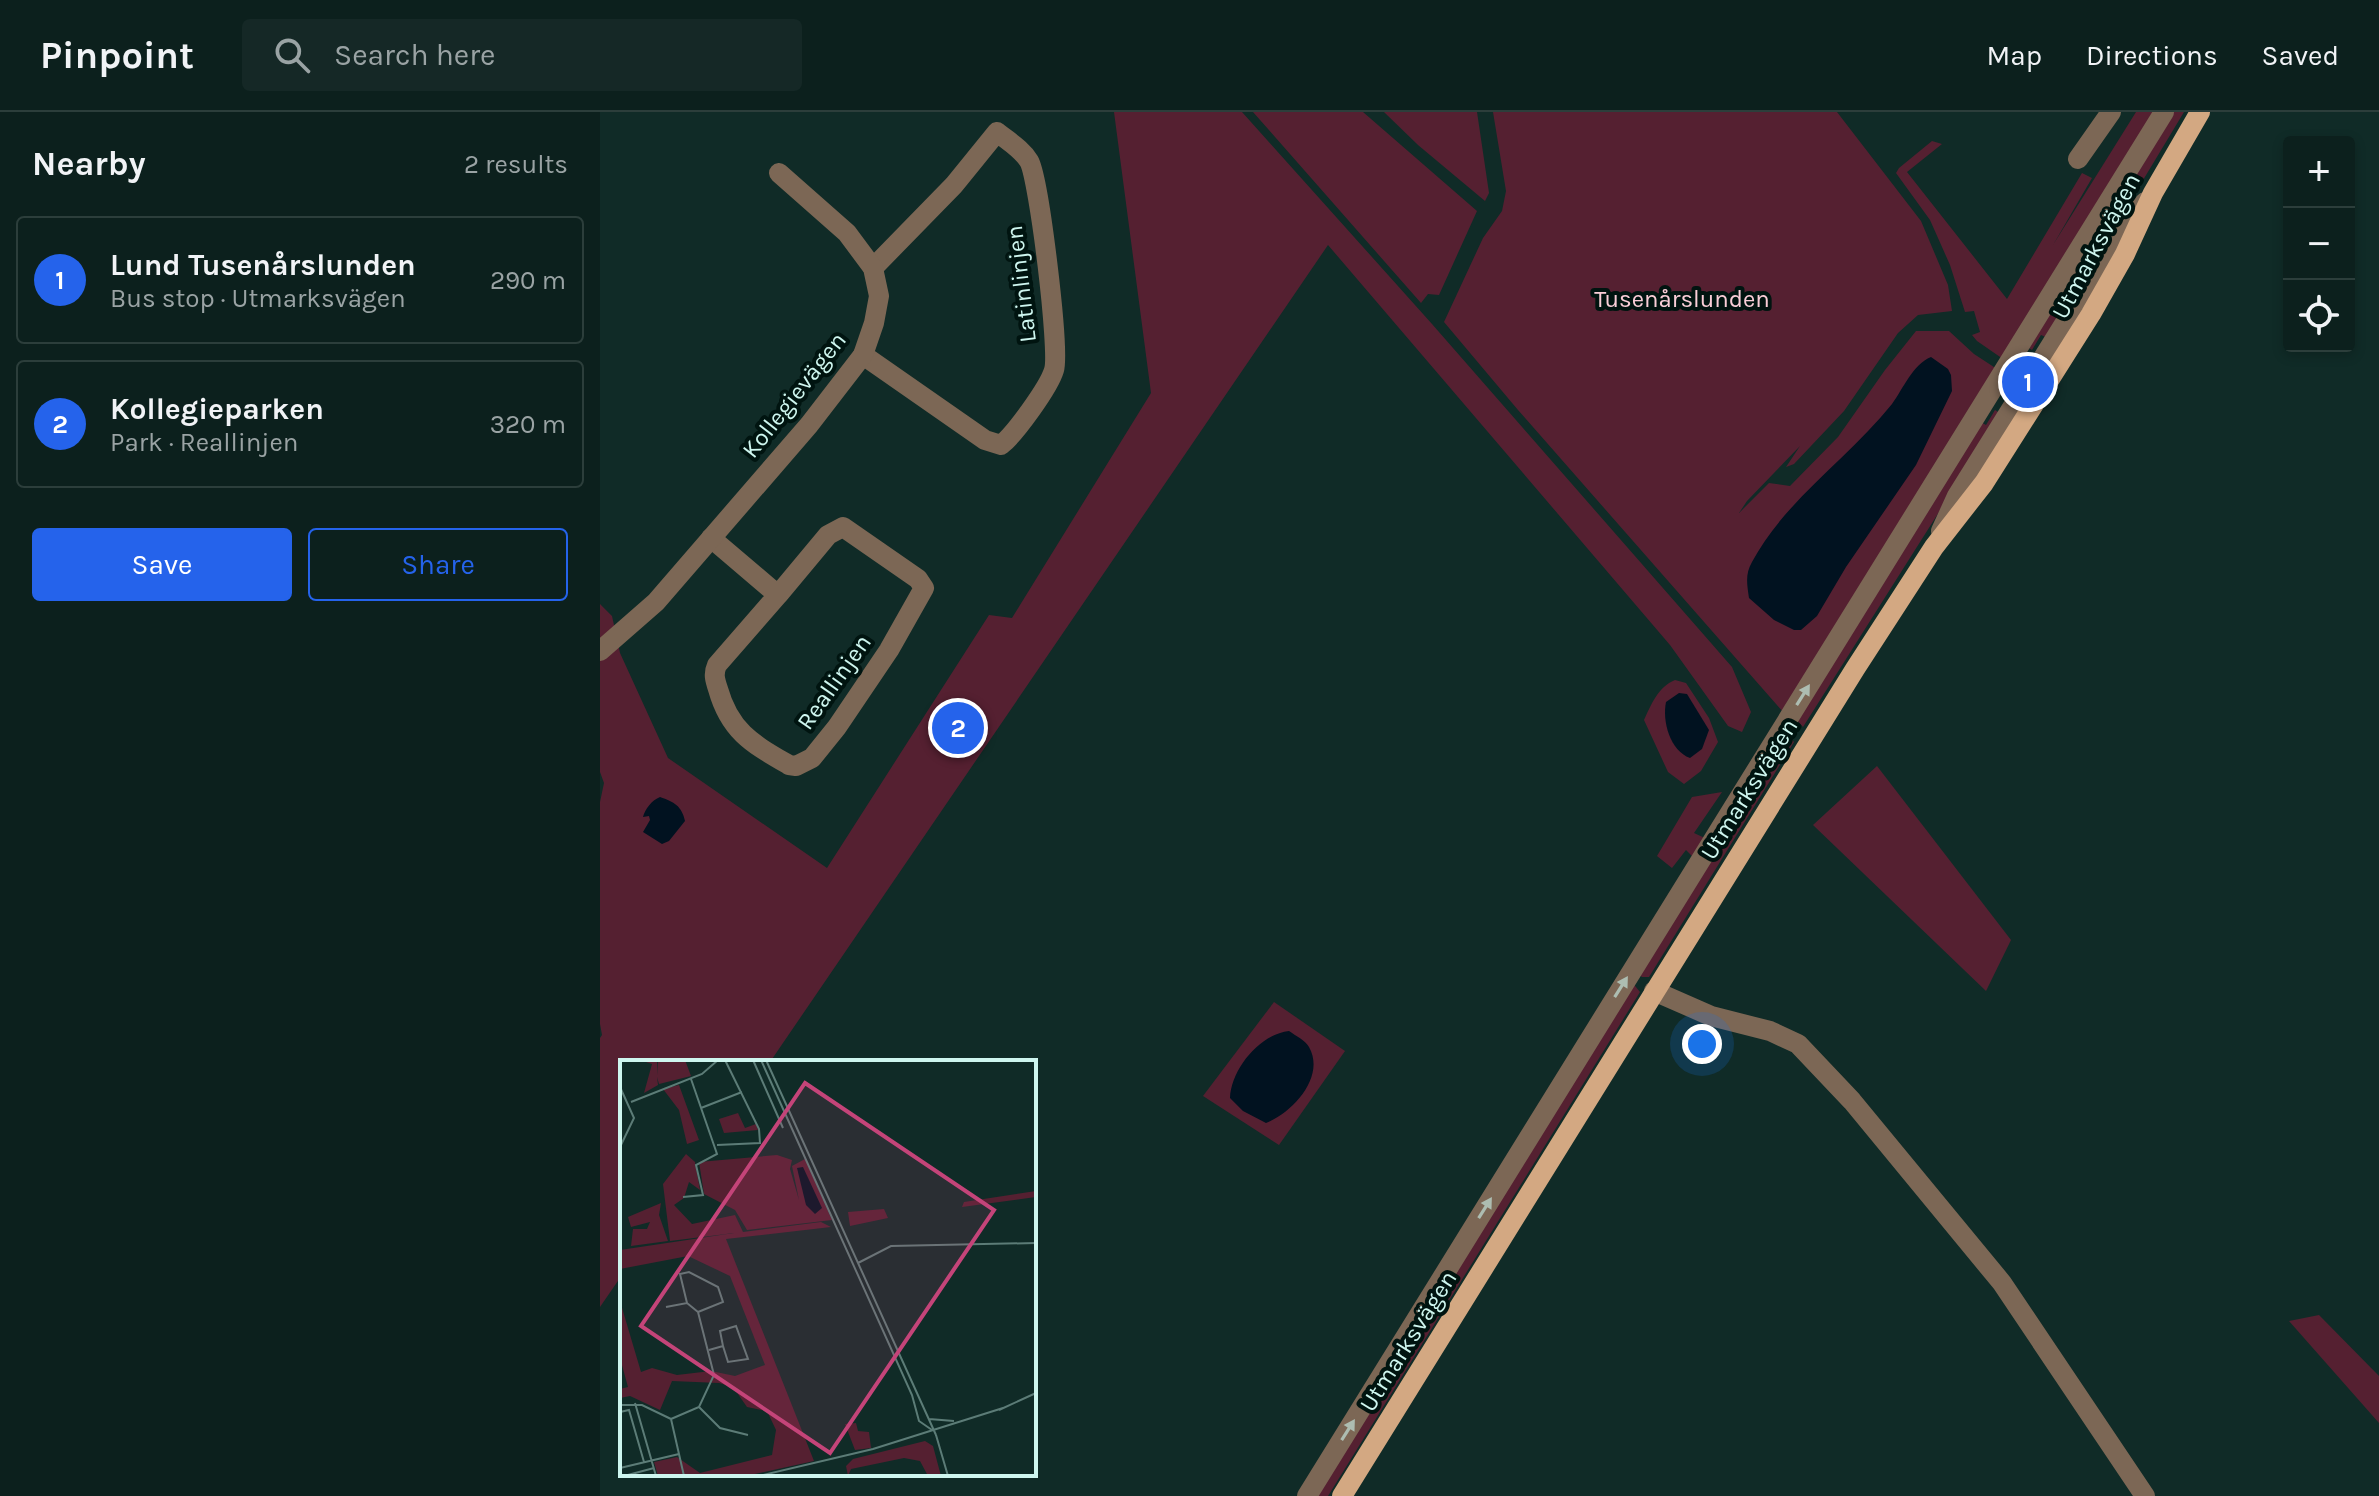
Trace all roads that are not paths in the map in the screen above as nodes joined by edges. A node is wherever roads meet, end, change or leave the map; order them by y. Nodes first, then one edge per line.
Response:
1 (2111, 112) edge
2 (2164, 112) edge
3 (2200, 112) edge
4 (2078, 159) dead end
5 (779, 173) dead end
6 (873, 268) junction
7 (863, 355) junction
8 (711, 538) junction
9 (778, 595) junction
10 (609, 635) edge
11 (600, 651) edge
12 (1654, 991) junction
13 (1307, 1496) edge
14 (1342, 1496) edge
15 (2145, 1496) edge

1 - 4 street
13 -> 2 street
3 - 12 main road, Utmarksvägen
5 - 6 street
6 - 7 street, Kollegievägen
6 - 7 street, Latinlinjen
7 - 8 street, Kollegievägen
8 - 9 street
8 - 10 street, Kollegievägen
9 - 9 street, Reallinjen
10 - 11 street, Kollegievägen
12 - 14 main road, Utmarksvägen
12 - 15 street

